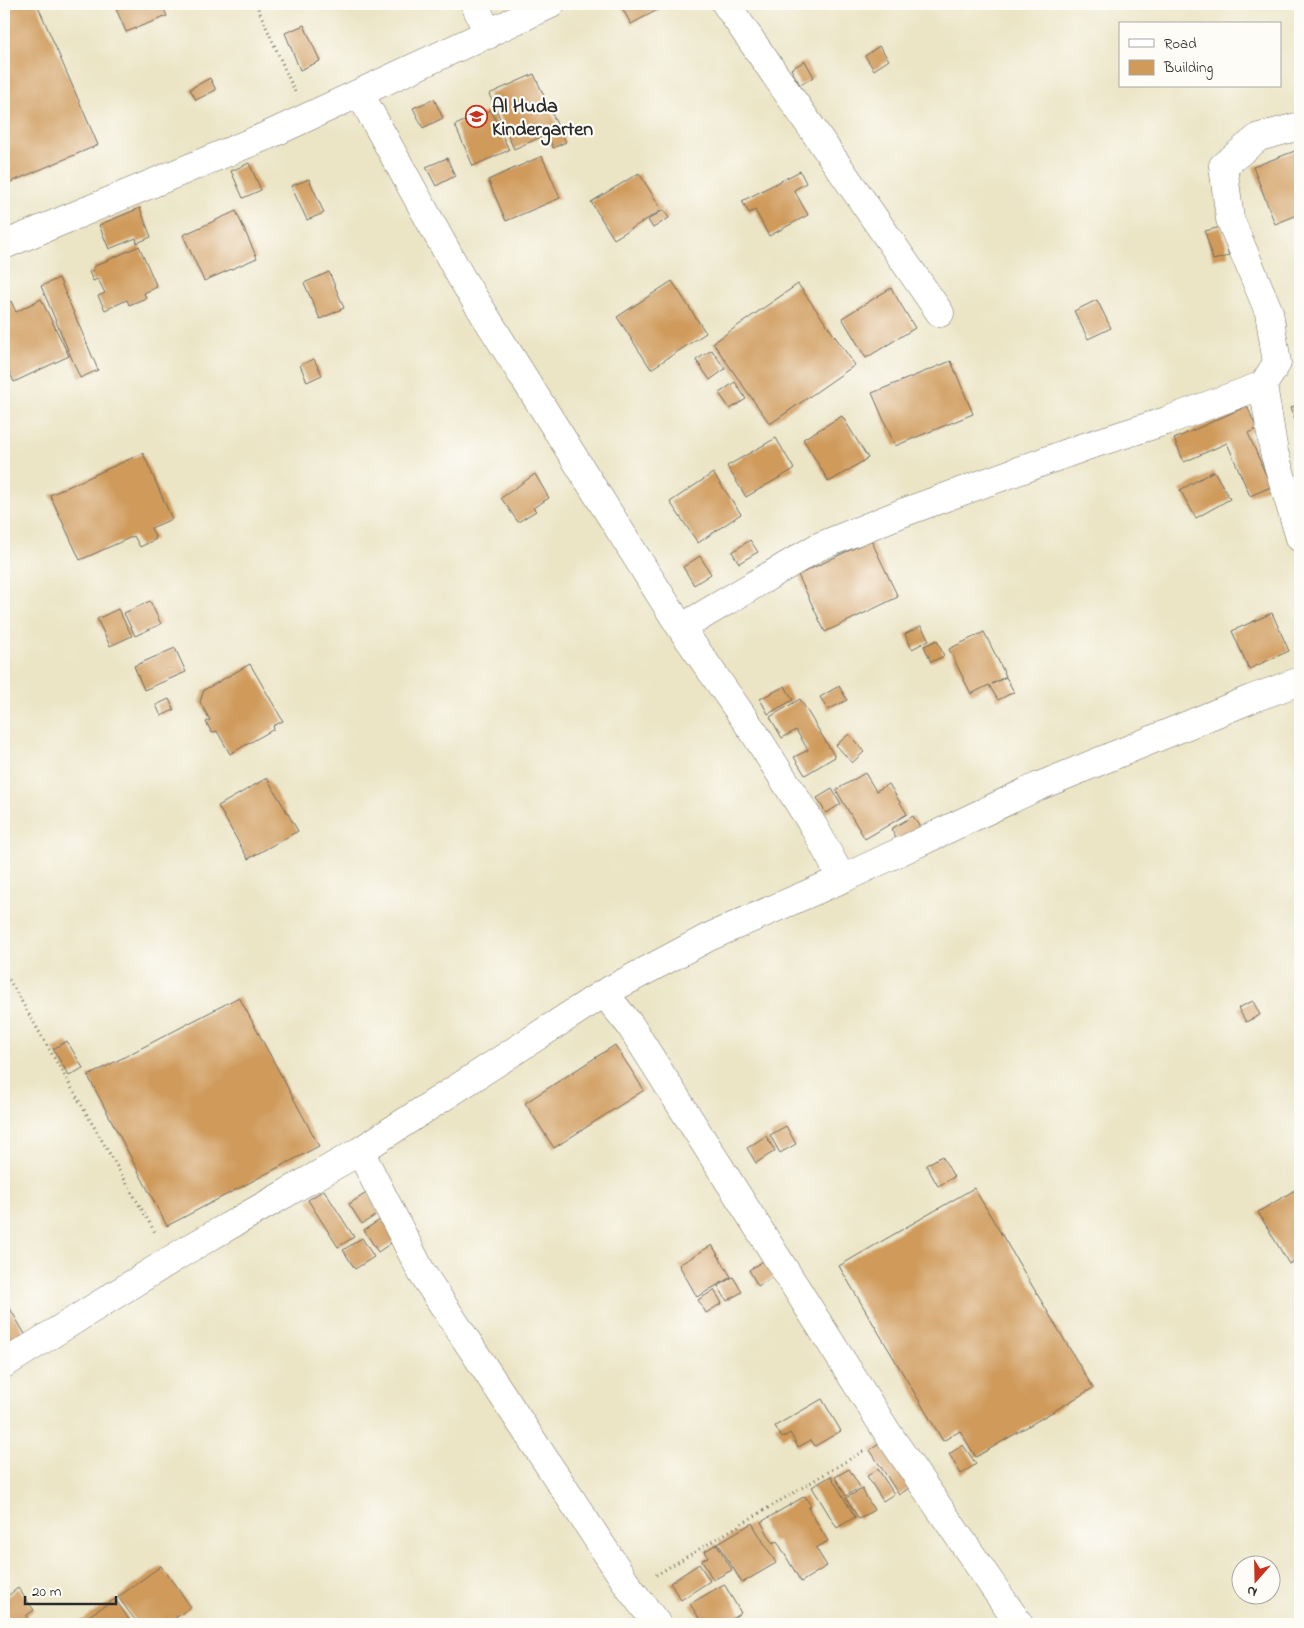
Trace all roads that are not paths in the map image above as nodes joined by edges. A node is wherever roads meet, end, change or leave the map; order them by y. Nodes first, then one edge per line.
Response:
1 (475, 4) edge
2 (551, 4) edge
3 (726, 4) edge
4 (488, 35) junction
5 (360, 94) junction
6 (1300, 126) edge
7 (4, 245) edge
8 (940, 313) dead end
9 (1263, 385) junction
10 (1300, 538) edge
11 (681, 628) junction
12 (1300, 681) edge
13 (842, 879) junction
14 (604, 993) junction
15 (360, 1151) junction
16 (4, 1364) edge
17 (657, 1624) edge
18 (1019, 1624) edge

1 - 4 street
2 - 4 street
3 - 8 street
4 - 5 street
5 - 7 street
5 - 11 street
6 - 9 street
9 - 10 street
9 - 11 street
11 - 13 street
12 - 13 street
13 - 14 street
14 - 15 street
14 - 18 street
15 - 16 street
15 - 17 street

